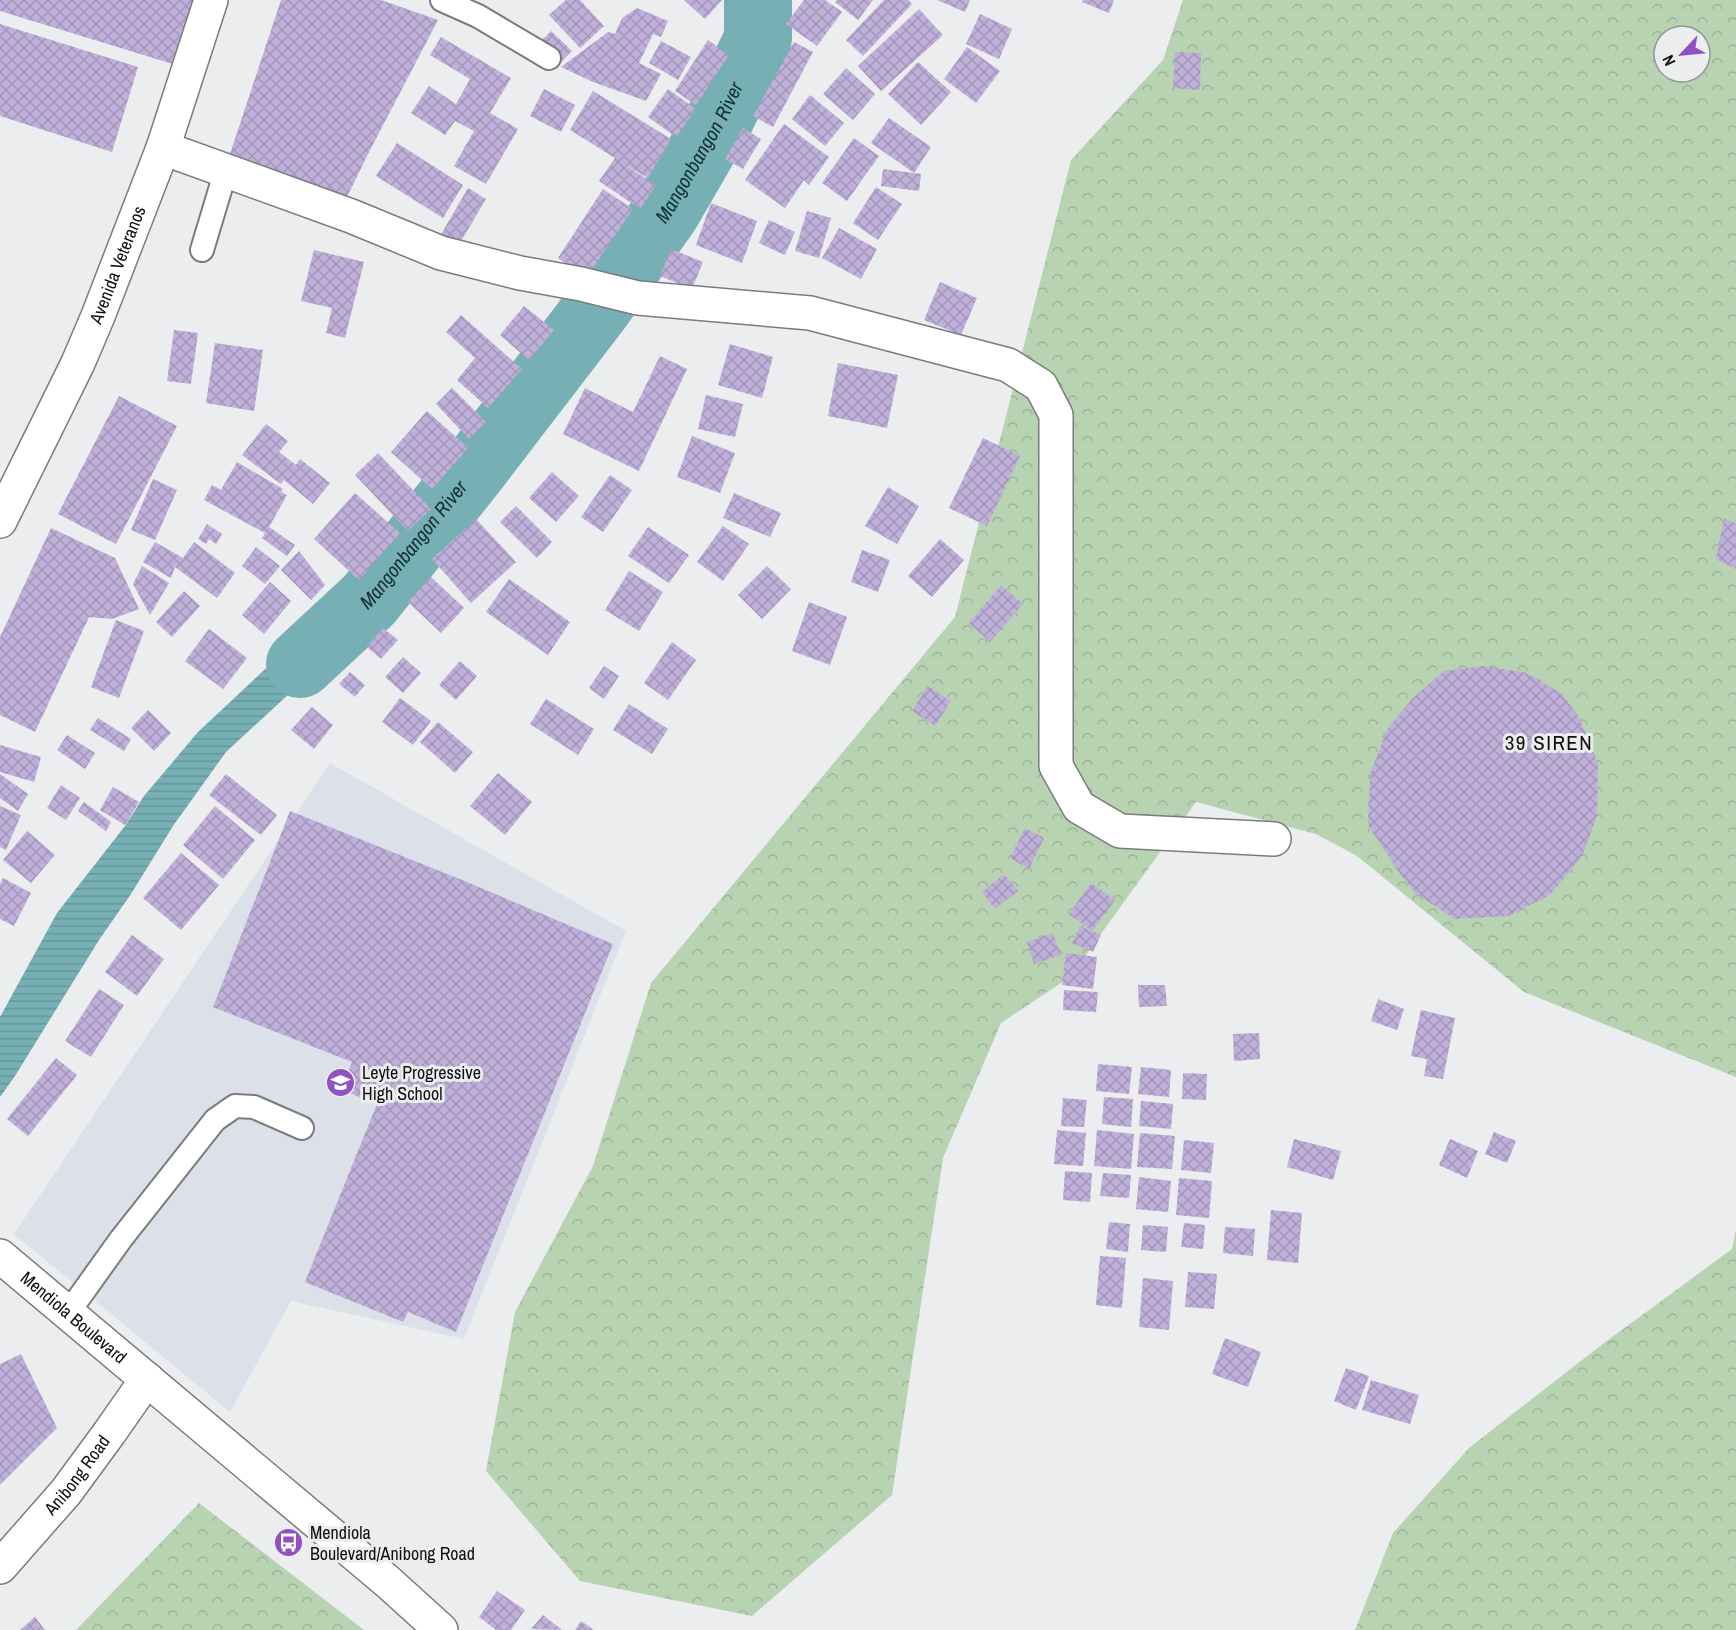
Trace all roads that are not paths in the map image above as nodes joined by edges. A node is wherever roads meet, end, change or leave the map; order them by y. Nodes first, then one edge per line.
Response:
1 (211, 0) edge
2 (442, 0) edge
3 (549, 58) dead end
4 (163, 148) junction
5 (226, 170) junction
6 (202, 250) dead end
7 (0, 520) edge
8 (1274, 839) dead end
9 (302, 1128) dead end
10 (0, 1256) edge
11 (68, 1313) junction
12 (147, 1379) junction
13 (0, 1567) edge
14 (441, 1630) edge

1 - 4 street, Avenida Veteranos
2 - 3 lane
4 - 5 street
4 - 7 street, Avenida Veteranos
5 - 6 lane
5 - 8 street
9 - 11 lane
10 - 11 street, Mendiola Boulevard
11 - 12 street, Mendiola Boulevard
12 - 13 street, Anibong Road
12 - 14 street, Mendiola Boulevard

